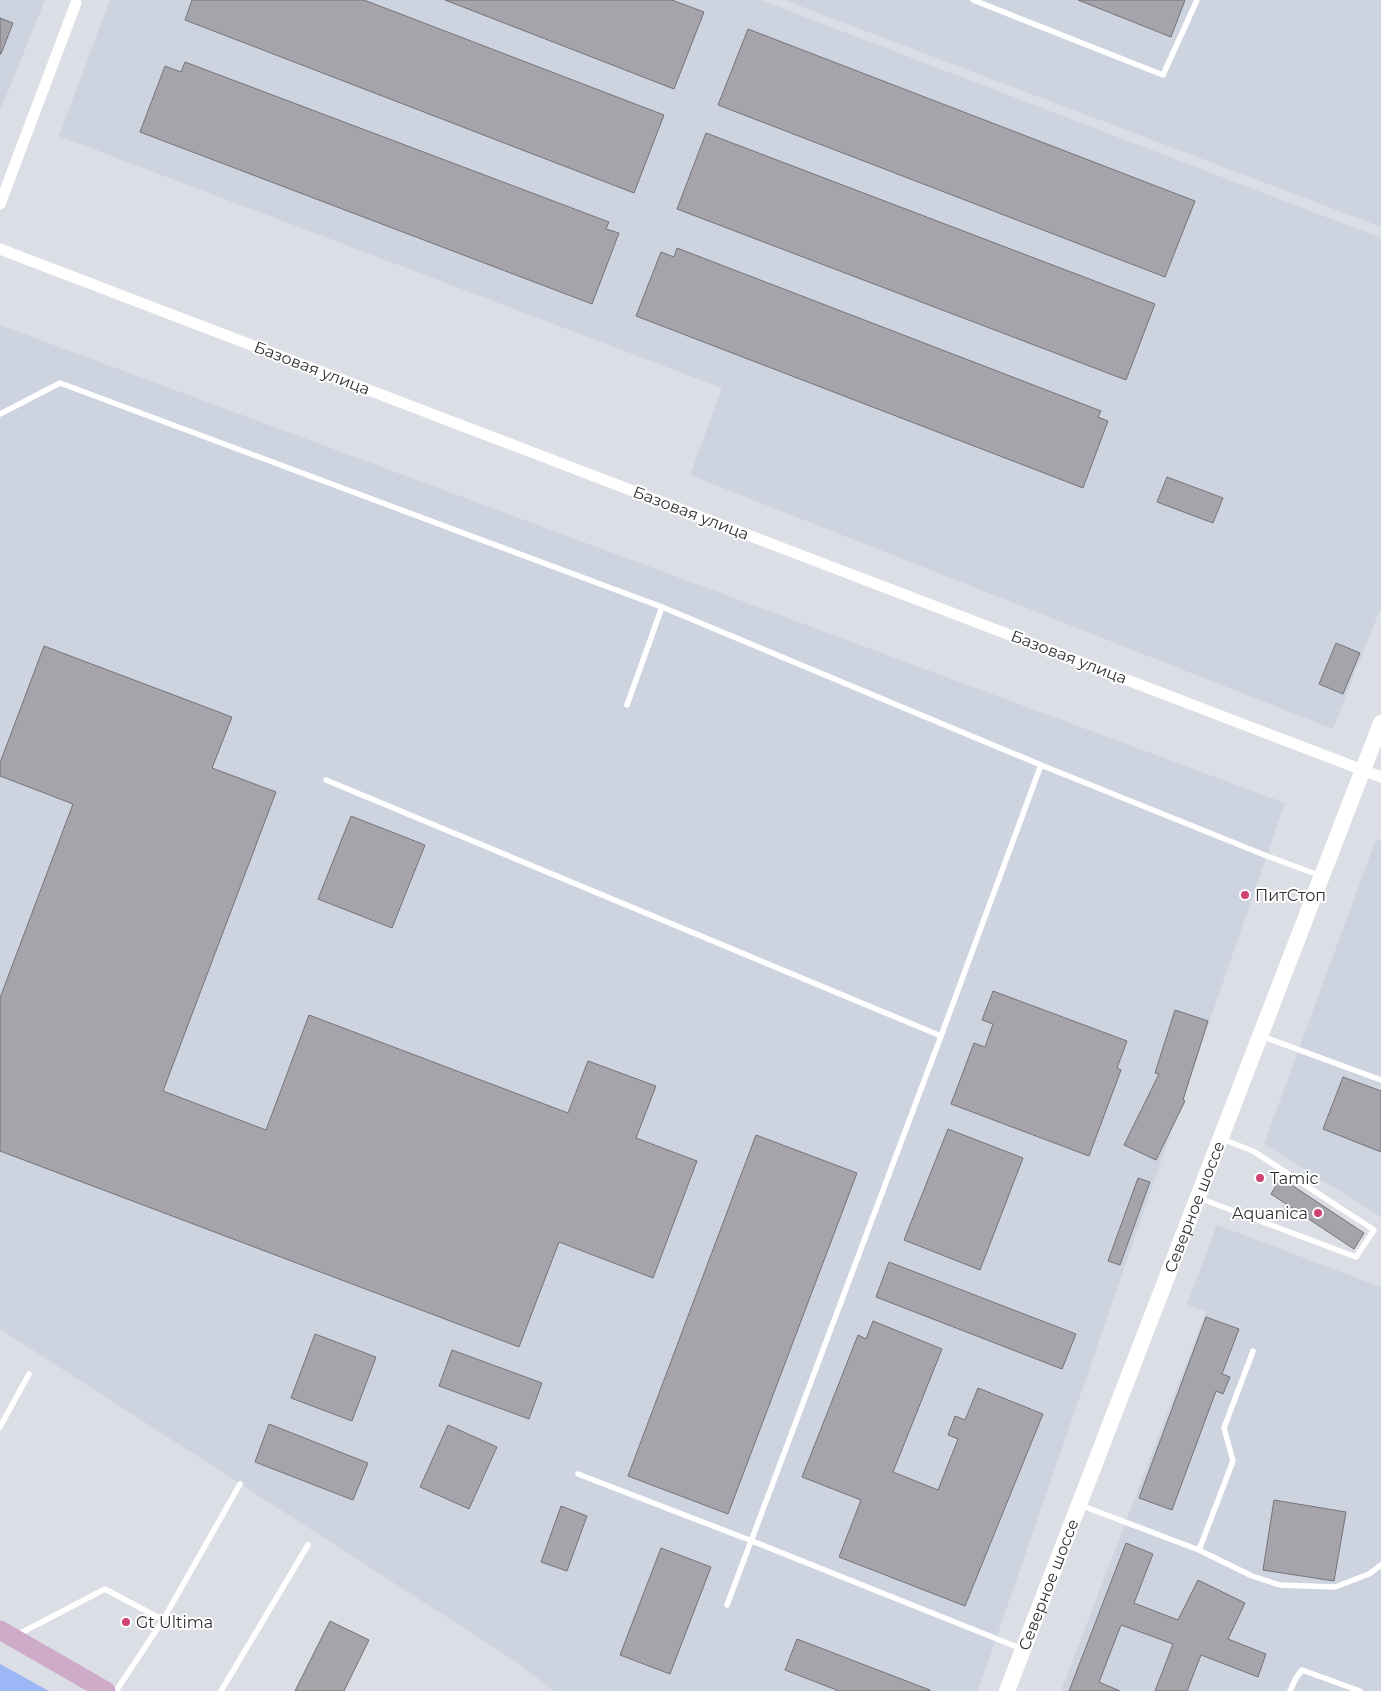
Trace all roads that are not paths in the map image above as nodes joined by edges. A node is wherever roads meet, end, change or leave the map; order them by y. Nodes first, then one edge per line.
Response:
1 (973, 0) edge
2 (1197, 0) edge
3 (76, 3) dead end
4 (0, 204) edge
5 (0, 249) edge
6 (0, 414) edge
7 (662, 607) junction
8 (627, 705) dead end
9 (1381, 723) edge
10 (1041, 765) junction
11 (1363, 770) junction
12 (1381, 777) edge
13 (326, 780) dead end
14 (1321, 876) junction
15 (941, 1036) junction
16 (1259, 1036) junction
17 (1381, 1080) edge
18 (1220, 1138) junction
19 (1197, 1197) junction
20 (1253, 1351) dead end
21 (29, 1374) dead end
22 (0, 1427) edge
23 (578, 1474) dead end
24 (240, 1484) dead end
25 (1078, 1504) junction
26 (752, 1541) junction
27 (308, 1545) dead end
28 (1199, 1550) junction
29 (1381, 1565) edge
30 (727, 1605) dead end
31 (163, 1620) junction
32 (6, 1634) edge
33 (1022, 1648) junction
34 (1346, 1688) edge
35 (106, 1691) edge
36 (116, 1691) edge
37 (222, 1691) edge
38 (1007, 1691) edge
39 (1290, 1691) edge
40 (1360, 1691) edge

1 - 2 lane
3 - 4 street
5 - 11 street, Базовая улица
6 - 7 lane
7 - 8 lane
7 - 10 lane
9 - 11 main road, Северное шоссе
10 - 14 lane
10 - 15 lane
11 - 12 street, Базовая улица
11 - 14 main road, Северное шоссе
13 - 15 lane
14 - 16 main road, Северное шоссе
15 - 26 lane
16 - 17 lane
16 - 18 main road, Северное шоссе
18 - 19 main road, Северное шоссе
18 - 19 lane
19 - 25 main road, Северное шоссе
20 - 28 lane
21 - 22 lane
23 - 26 lane
24 - 31 lane
25 - 28 lane
25 - 33 main road, Северное шоссе
26 - 30 lane
26 - 33 lane
27 - 37 lane
28 - 29 lane
31 - 32 lane
31 - 36 lane
32 - 35 main road
33 - 38 main road, Северное шоссе
34 - 39 lane
34 - 40 lane

